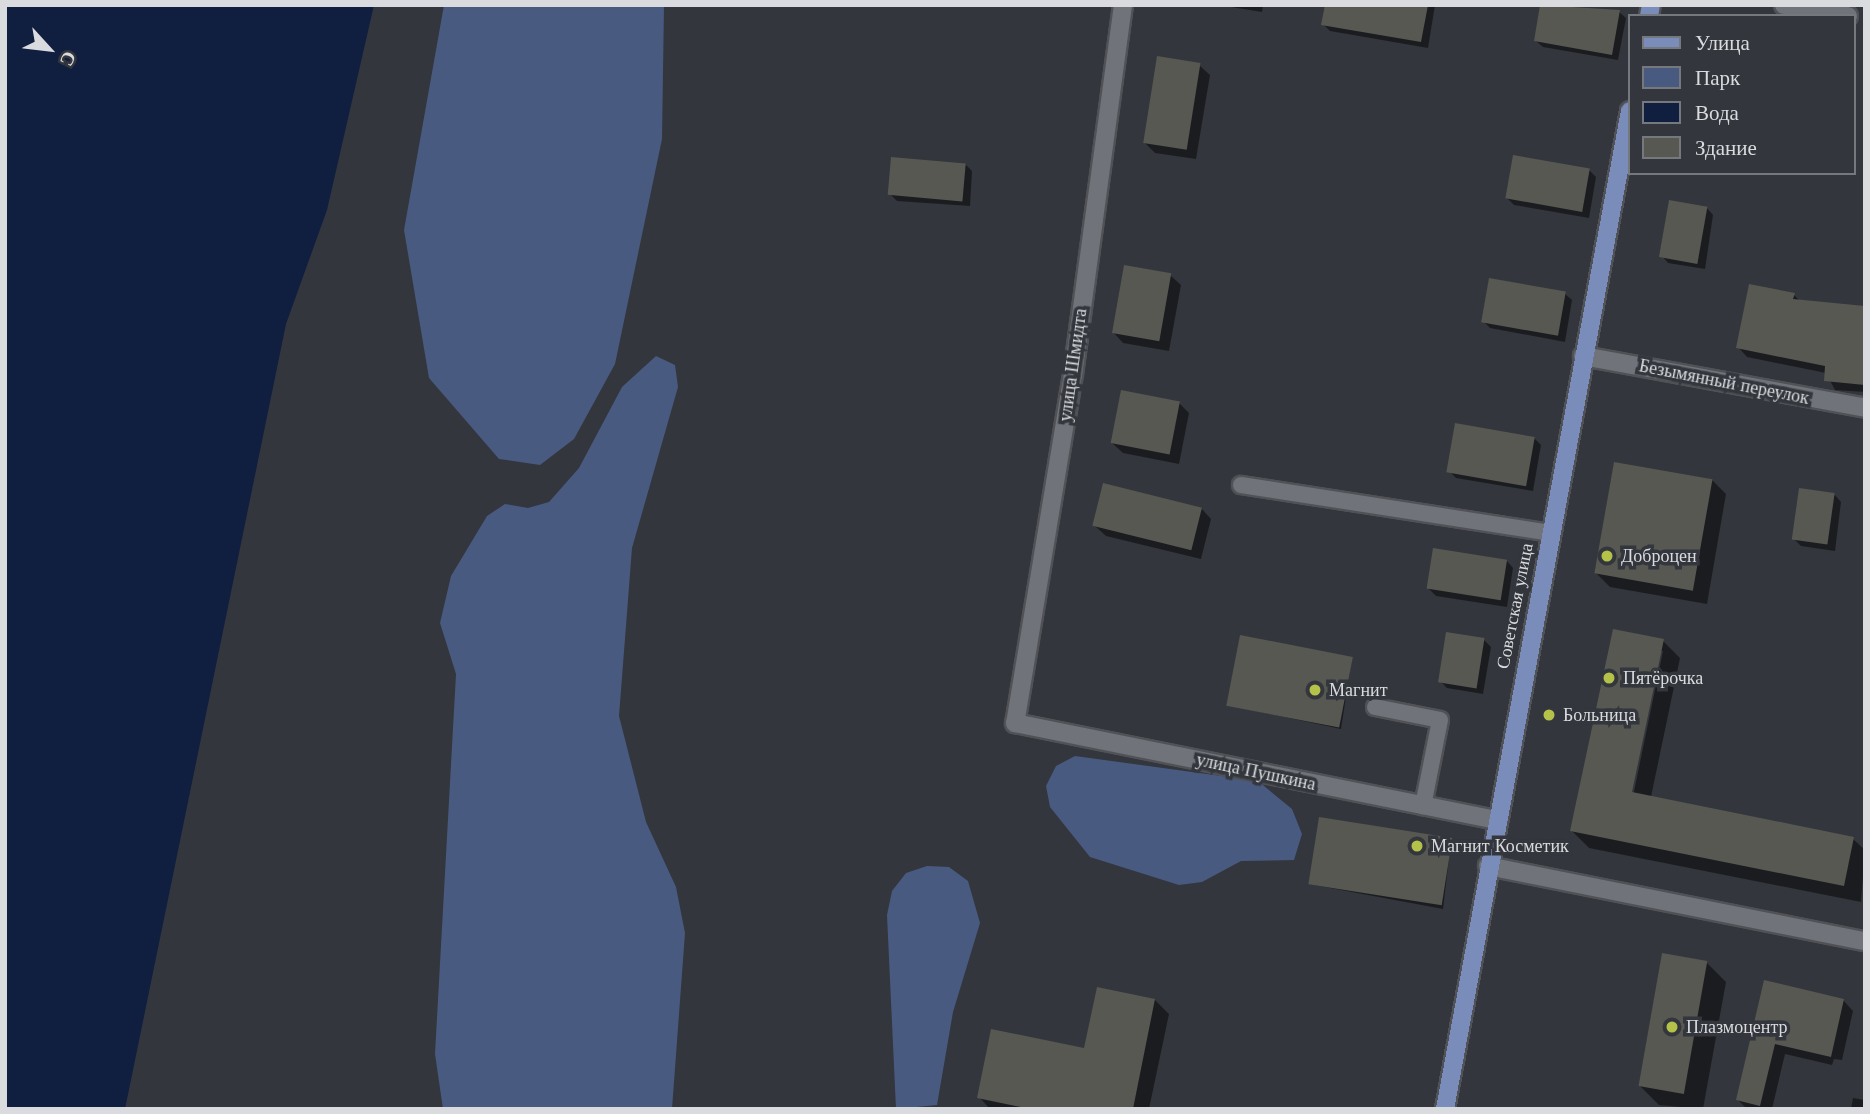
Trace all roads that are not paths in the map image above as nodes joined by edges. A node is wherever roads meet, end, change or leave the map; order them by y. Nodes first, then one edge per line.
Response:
1 (1123, 5) edge
2 (1784, 5) edge
3 (1836, 14) edge
4 (1629, 116) edge
5 (1583, 356) junction
6 (1865, 408) edge
7 (1241, 485) dead end
8 (1550, 533) junction
9 (1375, 707) dead end
10 (1015, 723) joint
11 (1423, 806) junction
12 (1497, 820) junction
13 (1488, 866) junction
14 (1865, 941) edge
15 (1445, 1109) edge

1 - 10 street, улица Шмидта
2 - 3 street
4 - 5 main road, Советская улица
5 - 6 street, Безымянный переулок
5 - 8 main road, Советская улица
7 - 8 lane
8 - 12 main road, Советская улица
9 - 11 lane
10 - 11 street, улица Пушкина
11 - 12 street, улица Пушкина
12 - 13 main road, Советская улица
13 - 14 street
13 - 15 main road, Советская улица

